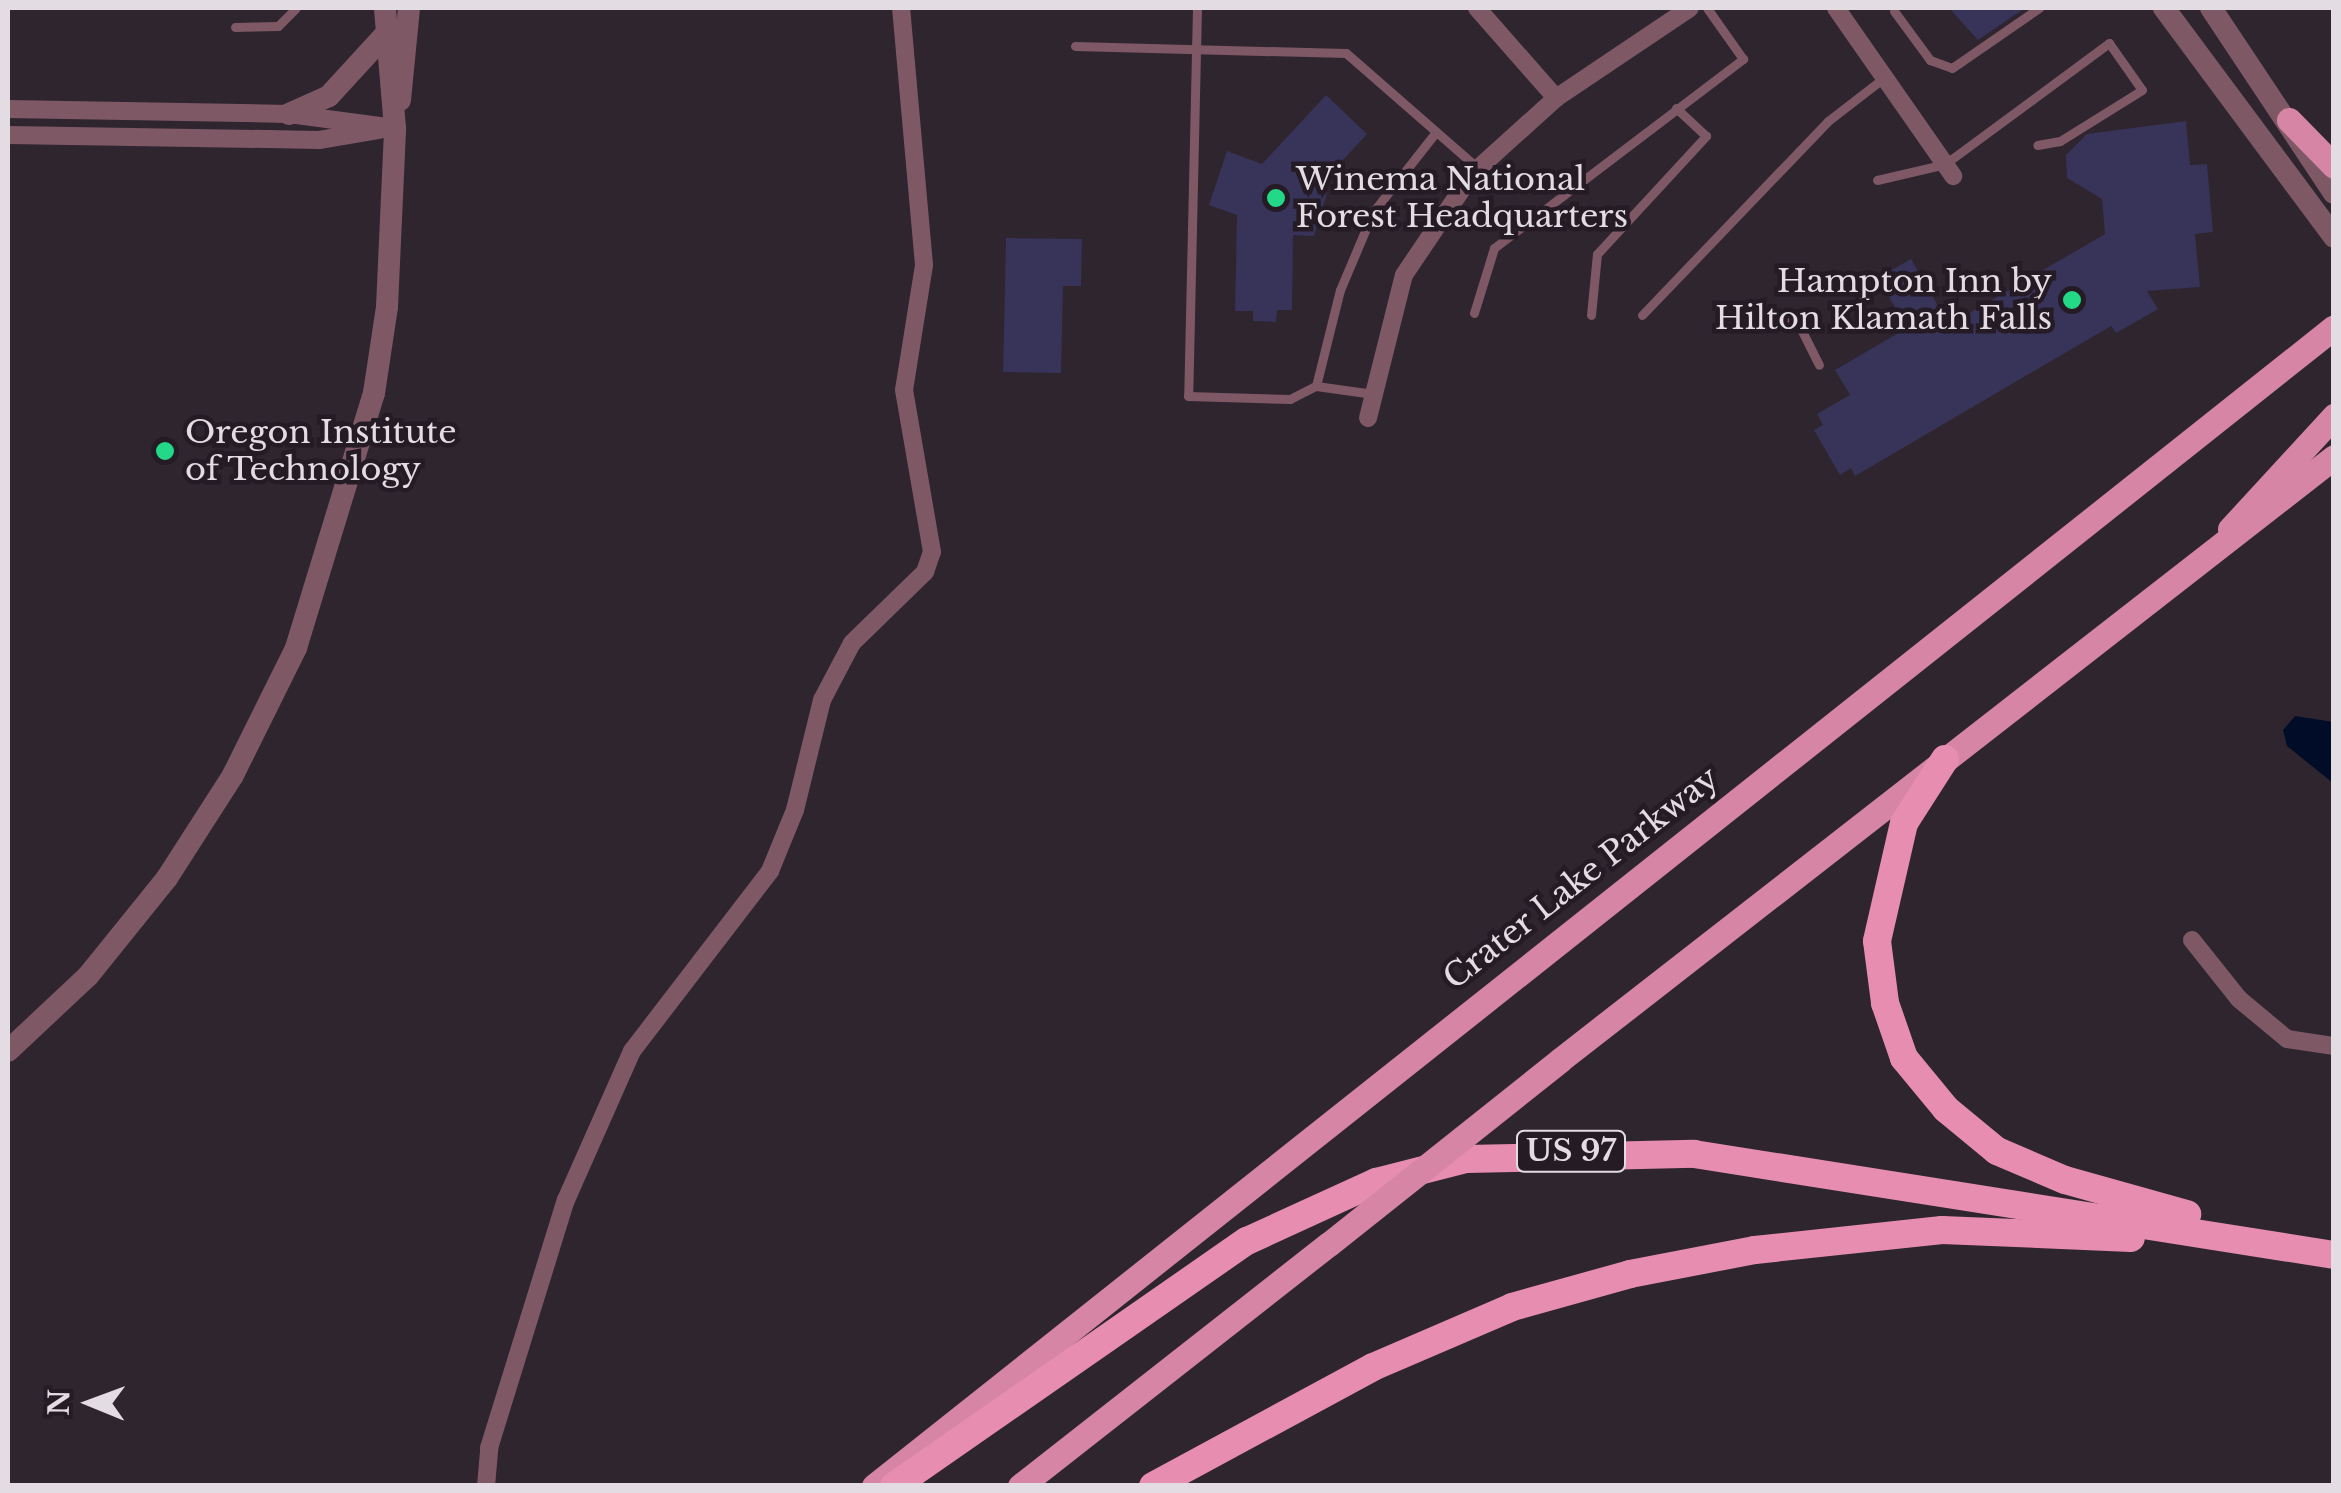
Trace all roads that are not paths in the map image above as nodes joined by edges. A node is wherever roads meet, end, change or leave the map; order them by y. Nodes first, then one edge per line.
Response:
1 (296, 8) edge
2 (385, 8) edge
3 (409, 8) edge
4 (902, 8) edge
5 (1197, 8) edge
6 (1477, 8) edge
7 (1690, 8) edge
8 (1707, 8) edge
9 (1836, 8) edge
10 (2039, 8) edge
11 (2164, 8) edge
12 (2211, 8) edge
13 (1894, 12) dead end
14 (235, 27) dead end
15 (384, 36) junction
16 (1075, 46) dead end
17 (1198, 47) junction
18 (1885, 78) junction
19 (1556, 98) junction
20 (8, 108) edge
21 (1676, 108) junction
22 (289, 114) junction
23 (2289, 120) junction
24 (395, 128) junction
25 (1436, 132) junction
26 (8, 136) edge
27 (2037, 146) dead end
28 (2334, 166) edge
29 (1478, 168) junction
30 (1949, 170) junction
31 (1877, 180) dead end
32 (2334, 193) edge
33 (2334, 237) edge
34 (1474, 313) dead end
35 (1591, 315) dead end
36 (1642, 315) dead end
37 (1781, 315) dead end
38 (2334, 327) edge
39 (1819, 365) dead end
40 (1316, 386) junction
41 (1374, 394) junction
42 (2334, 416) edge
43 (1368, 418) dead end
44 (2334, 457) edge
45 (2216, 549) junction
46 (1945, 759) junction
47 (2192, 940) dead end
48 (2334, 1046) edge
49 (8, 1051) edge
50 (2334, 1255) edge
51 (486, 1486) edge
52 (874, 1486) edge
53 (894, 1486) edge
54 (1020, 1486) edge
55 (1153, 1486) edge

1 - 14 lane
2 - 15 street
3 - 24 street
4 - 51 street
5 - 17 lane
6 - 19 street
7 - 19 street
8 - 21 lane
9 - 18 street
10 - 13 lane
11 - 33 street
12 - 23 street
15 - 22 street
15 - 24 street
16 - 17 lane
17 - 25 lane
17 - 40 lane
18 - 30 street
18 - 36 lane
19 - 29 street
20 - 22 street
21 - 34 lane
21 - 35 lane
22 - 24 street
23 - 28 main road
23 - 32 street
24 - 26 street
24 - 49 street
25 - 29 lane
25 - 40 lane
27 - 30 lane
29 - 41 street
30 - 31 lane
37 - 39 lane
38 - 52 main road, Crater Lake Parkway
40 - 41 lane
41 - 43 street
42 - 45 main road
44 - 45 main road
45 - 46 main road
46 - 50 highway
46 - 54 main road, bridge
47 - 48 street
50 - 53 highway, US 97
50 - 55 highway

